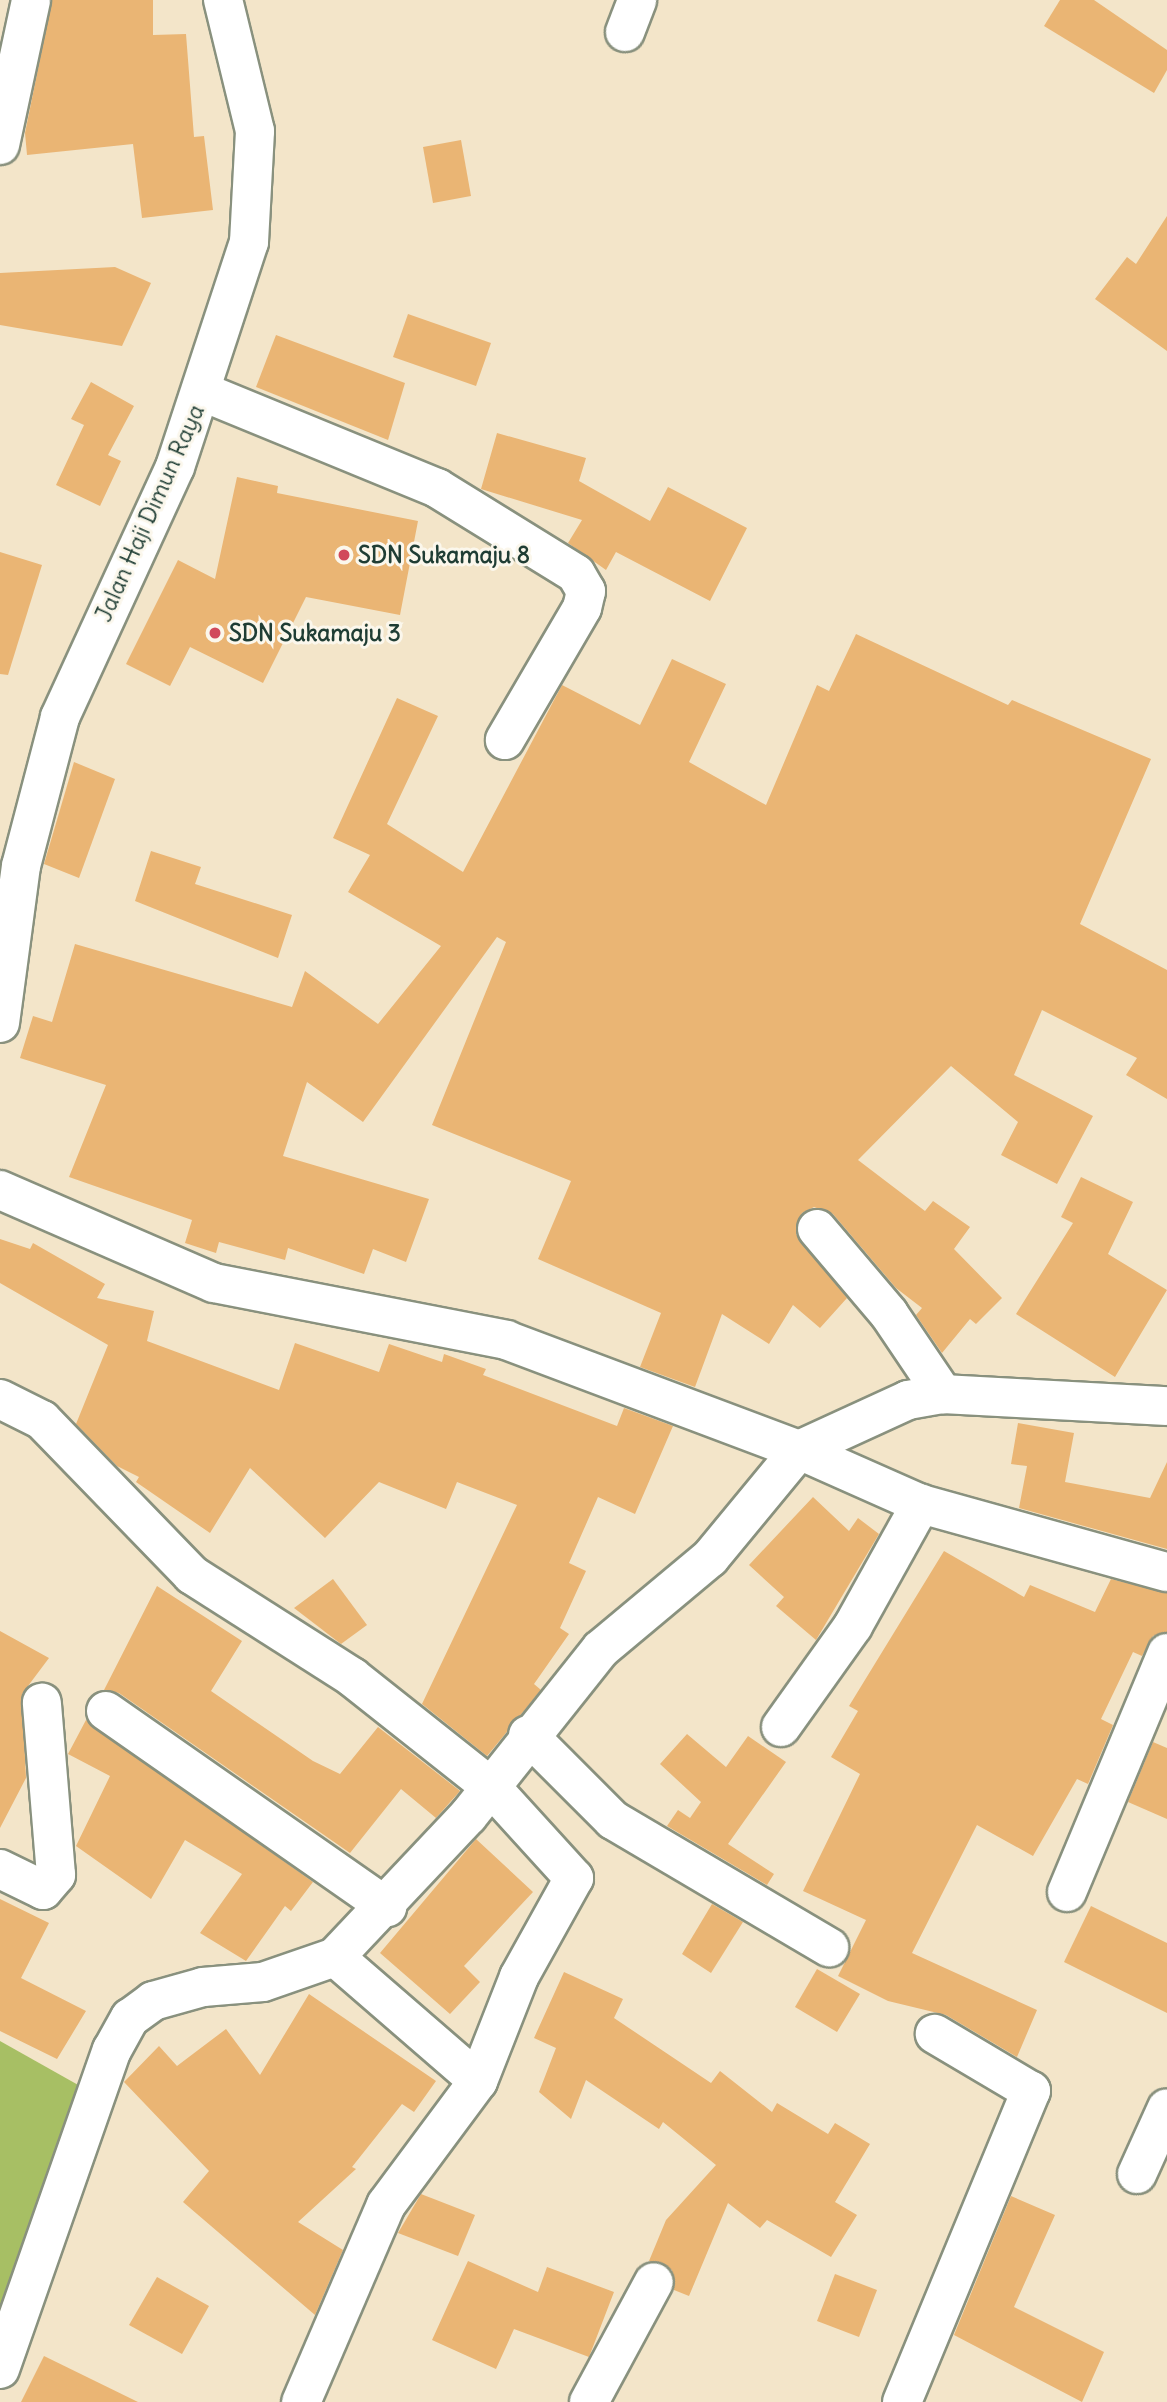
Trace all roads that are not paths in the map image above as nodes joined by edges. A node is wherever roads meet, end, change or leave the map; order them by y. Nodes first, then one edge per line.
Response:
1 (31, 0) edge
2 (223, 0) edge
3 (0, 145) edge
4 (203, 392) junction
5 (505, 740) dead end
6 (0, 1023) edge
7 (0, 1190) edge
8 (817, 1229) dead end
9 (943, 1394) junction
10 (0, 1399) edge
11 (1167, 1406) edge
12 (799, 1450) junction
13 (921, 1504) junction
14 (1167, 1572) edge
15 (1167, 1653) edge
16 (42, 1703) dead end
17 (106, 1711) dead end
18 (781, 1727) dead end
19 (528, 1735) junction
20 (492, 1788) junction
21 (0, 1869) edge
22 (1067, 1892) dead end
23 (387, 1907) junction
24 (830, 1947) dead end
25 (335, 1957) junction
26 (935, 2034) dead end
27 (478, 2081) junction
28 (1167, 2108) edge
29 (1137, 2174) dead end
30 (654, 2282) dead end
31 (0, 2369) edge
32 (301, 2402) edge
33 (589, 2402) edge
34 (902, 2402) edge

1 - 3 street
2 - 4 street, Jalan Haji Dimun Raya
4 - 5 street
4 - 6 street, Jalan Haji Dimun Raya
7 - 12 street
8 - 9 street
9 - 11 street
9 - 12 street
10 - 20 street
12 - 13 street
12 - 19 street
13 - 14 street
13 - 18 street
15 - 22 street
16 - 21 street
17 - 23 street
19 - 20 street
19 - 24 street
20 - 23 street
20 - 27 street
23 - 25 street
25 - 27 street
25 - 31 street
26 - 34 street
27 - 32 street
28 - 29 street
30 - 33 street

